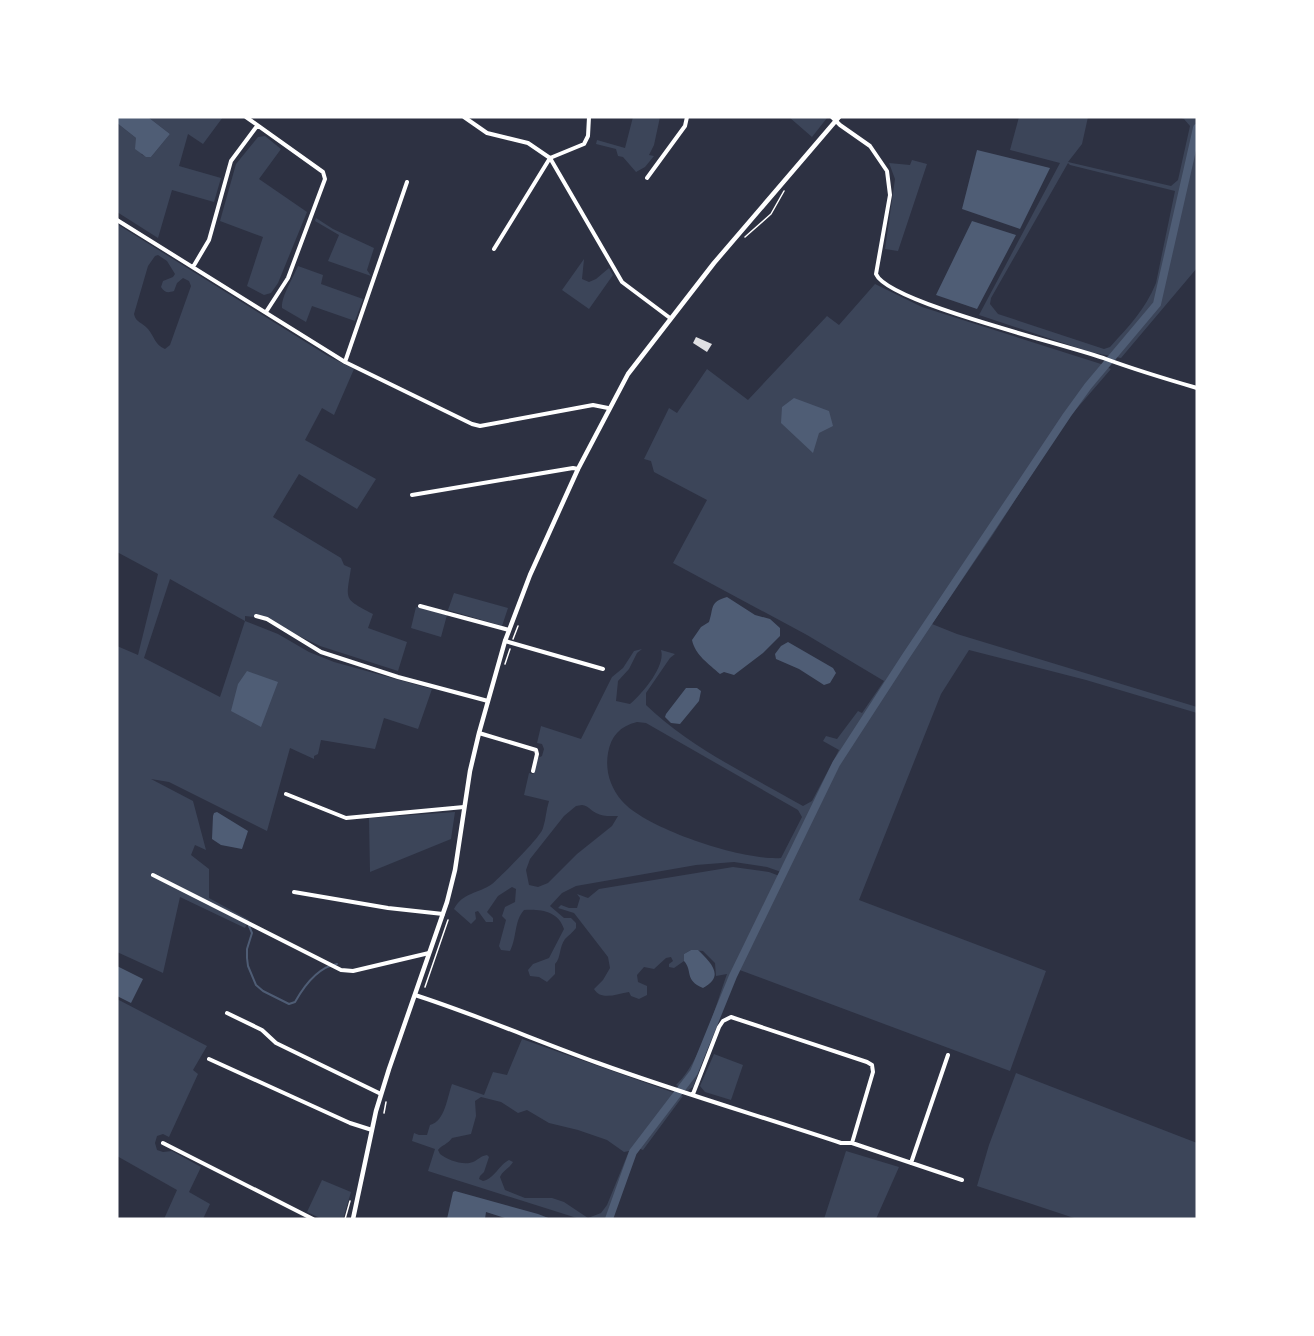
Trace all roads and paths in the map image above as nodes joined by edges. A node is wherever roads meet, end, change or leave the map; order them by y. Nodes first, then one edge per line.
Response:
1 (246, 117) edge
2 (464, 117) edge
3 (589, 117) edge
4 (687, 117) edge
5 (836, 118) edge
6 (257, 126) junction
7 (550, 158) junction
8 (647, 178) dead end
9 (406, 183) dead end
10 (784, 192) dead end
11 (117, 220) edge
12 (762, 221) dead end
13 (494, 249) dead end
14 (193, 267) junction
15 (266, 312) junction
16 (670, 318) junction
17 (345, 362) junction
18 (1197, 388) edge
19 (609, 408) junction
20 (578, 469) junction
21 (412, 495) dead end
22 (420, 606) dead end
23 (256, 616) dead end
24 (519, 622) dead end
25 (509, 630) junction
26 (505, 641) junction
27 (512, 643) junction
28 (603, 669) dead end
29 (503, 673) dead end
30 (488, 701) junction
31 (479, 733) junction
32 (533, 771) dead end
33 (286, 794) dead end
34 (464, 807) junction
35 (153, 875) dead end
36 (294, 892) dead end
37 (450, 911) dead end
38 (443, 914) junction
39 (429, 953) junction
40 (436, 956) dead end
41 (414, 995) junction
42 (228, 1013) dead end
43 (948, 1055) dead end
44 (209, 1059) dead end
45 (381, 1094) junction
46 (693, 1094) junction
47 (372, 1130) junction
48 (164, 1143) dead end
49 (852, 1143) junction
50 (911, 1162) junction
51 (962, 1180) dead end
52 (349, 1206) dead end
53 (313, 1219) edge
54 (345, 1219) edge
55 (353, 1219) edge

1 - 6 street
2 - 7 street
3 - 7 street
4 - 8 street
5 - 16 main road
5 - 18 street
6 - 14 street
6 - 15 street
7 - 13 street
7 - 16 street
9 - 17 street
10 - 12 path
11 - 14 street
14 - 15 street
15 - 17 street
16 - 19 main road
17 - 19 street
19 - 20 main road
20 - 21 street
20 - 25 main road
22 - 25 street
23 - 30 street
24 - 27 path
25 - 26 main road
26 - 27 street
26 - 30 main road
27 - 28 street
27 - 29 path
30 - 31 main road
31 - 32 street
31 - 34 main road
33 - 34 street
34 - 38 main road
35 - 39 street
36 - 38 street
37 - 40 path
38 - 39 main road
39 - 41 main road
41 - 45 main road
41 - 46 street
42 - 45 street
43 - 50 street
44 - 47 street
45 - 47 main road
46 - 49 street
46 - 49 street
47 - 55 main road
48 - 53 street
49 - 50 street
50 - 51 street
52 - 54 path

